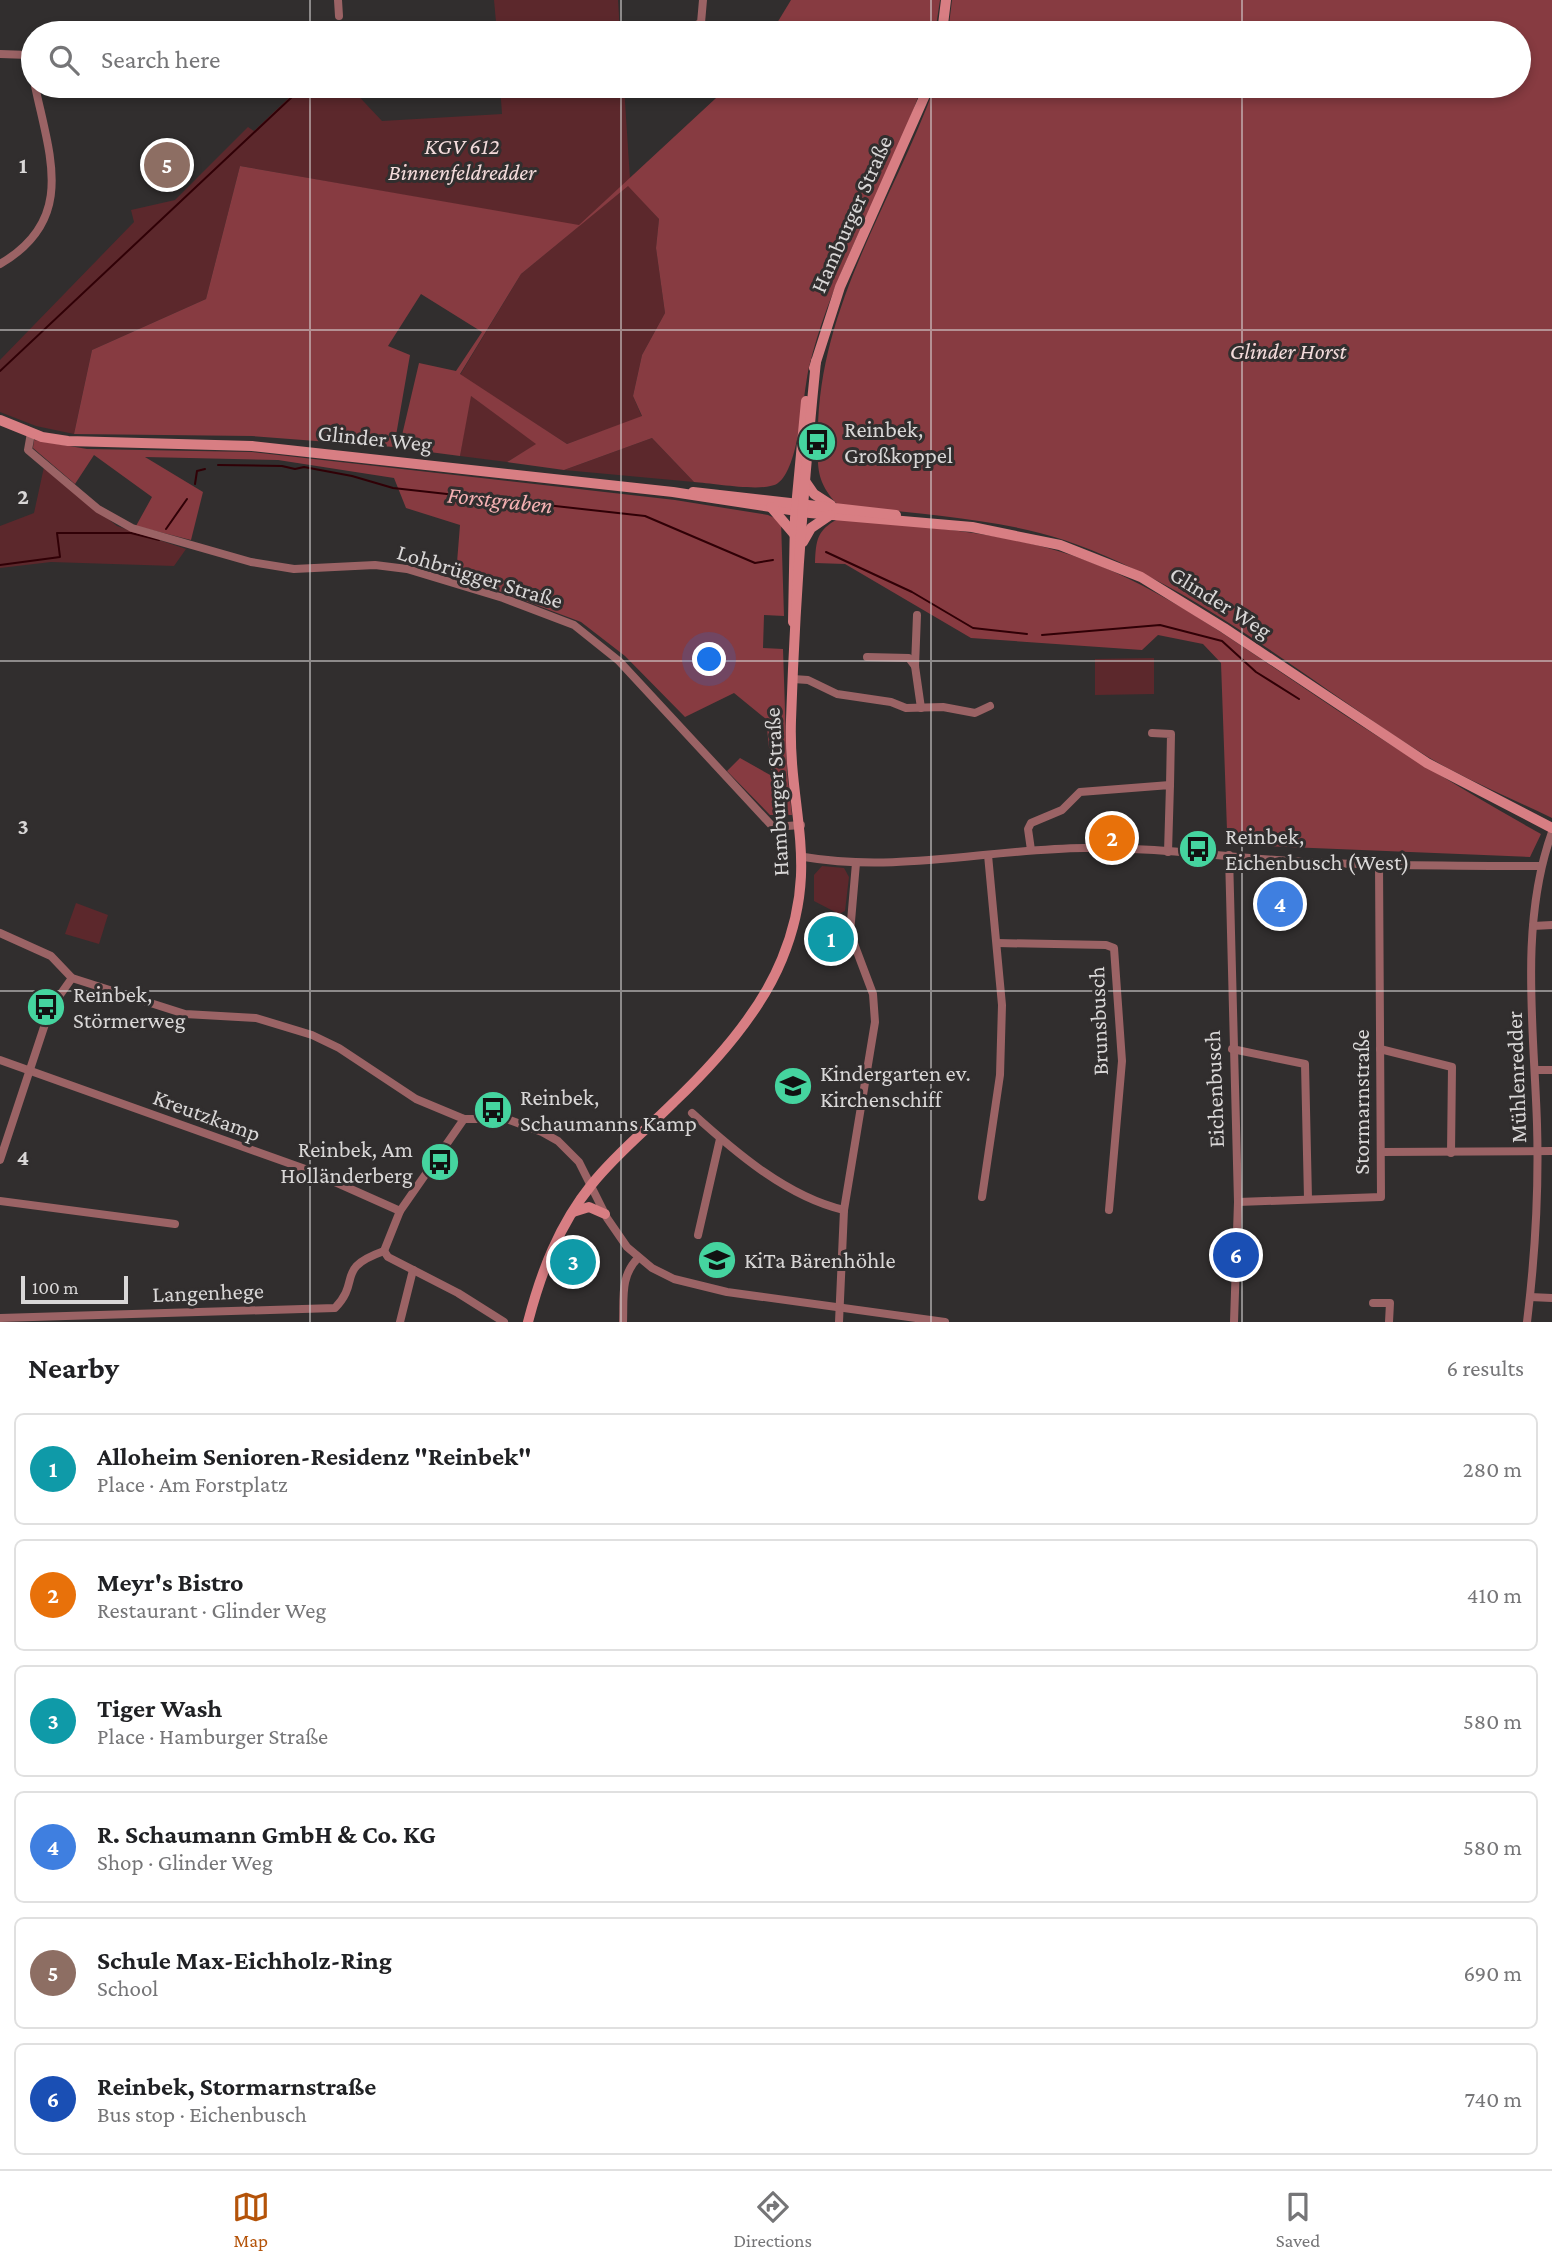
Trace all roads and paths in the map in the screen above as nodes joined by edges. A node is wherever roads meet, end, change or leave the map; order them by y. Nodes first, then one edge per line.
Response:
1 (704, 0) edge
2 (946, 0) edge
3 (342, 1) edge
4 (339, 16) dead end
5 (701, 21) edge
6 (943, 21) edge
7 (0, 54) edge
8 (21, 55) edge
9 (37, 98) edge
10 (924, 98) edge
11 (0, 264) edge
12 (0, 420) edge
13 (31, 433) junction
14 (802, 479) junction
15 (773, 503) junction
16 (800, 507) junction
17 (833, 511) junction
18 (794, 534) junction
19 (801, 548) junction
20 (917, 615) dead end
21 (794, 631) junction
22 (867, 657) dead end
23 (915, 666) junction
24 (793, 679) junction
25 (990, 706) dead end
26 (921, 708) junction
27 (1152, 733) dead end
28 (1170, 785) junction
29 (801, 825) junction
30 (1552, 830) edge
31 (1031, 850) junction
32 (1168, 852) junction
33 (988, 855) junction
34 (1229, 855) junction
35 (804, 857) junction
36 (856, 863) junction
37 (1378, 863) junction
38 (1540, 866) junction
39 (1552, 925) edge
40 (1533, 926) junction
41 (0, 933) edge
42 (997, 943) junction
43 (72, 978) junction
44 (1232, 1049) junction
45 (1380, 1049) junction
46 (0, 1060) edge
47 (30, 1070) junction
48 (1535, 1070) junction
49 (1552, 1070) edge
50 (692, 1113) dead end
51 (464, 1119) junction
52 (720, 1139) junction
53 (1538, 1150) junction
54 (1552, 1151) edge
55 (1381, 1152) junction
56 (1451, 1153) junction
57 (0, 1160) edge
58 (591, 1185) junction
59 (982, 1197) dead end
60 (1308, 1199) junction
61 (0, 1201) edge
62 (1238, 1202) junction
63 (844, 1210) junction
64 (1109, 1210) dead end
65 (400, 1211) junction
66 (573, 1212) junction
67 (605, 1214) junction
68 (175, 1224) dead end
69 (698, 1235) dead end
70 (384, 1251) junction
71 (638, 1258) junction
72 (413, 1270) junction
73 (1530, 1297) junction
74 (1552, 1297) edge
75 (1373, 1303) dead end
76 (840, 1308) junction
77 (0, 1318) edge
78 (400, 1322) edge
79 (504, 1322) edge
80 (528, 1322) edge
81 (623, 1322) edge
82 (839, 1322) edge
83 (945, 1322) edge
84 (1234, 1322) edge
85 (1390, 1322) edge
86 (1527, 1322) edge

1 - 5 street
2 - 6 main road
3 - 4 street
7 - 8 street
9 - 11 street
10 - 14 main road, Hamburger Straße
12 - 13 main road, Glinder Weg
13 - 15 main road, Glinder Weg
13 - 29 street, Lohbrügger Straße
14 - 15 main road
14 - 16 main road, Hamburger Straße
14 - 17 main road
15 - 16 main road, Glinder Weg
15 - 18 main road
16 - 17 main road, Glinder Weg
16 - 18 main road, Hamburger Straße
16 - 19 main road, Hamburger Straße
17 - 19 main road
17 - 30 main road, Glinder Weg
18 - 21 main road, Hamburger Straße
19 - 21 main road, Hamburger Straße
20 - 23 street
21 - 24 main road, Hamburger Straße
22 - 23 street
23 - 26 street
24 - 26 street
24 - 29 main road, Hamburger Straße
25 - 26 street
27 - 28 street
28 - 31 street
28 - 32 street
29 - 35 main road, Hamburger Straße
30 - 38 street, Mühlenredder
31 - 32 street
31 - 33 street
32 - 34 street
33 - 36 street
33 - 42 street
34 - 37 street
34 - 44 street, Eichenbusch
35 - 36 street
35 - 58 main road, Hamburger Straße
36 - 63 street
37 - 38 street
37 - 45 street, Stormarnstraße
38 - 40 street, Mühlenredder
39 - 40 street
40 - 48 street, Mühlenredder
41 - 43 street
42 - 59 street
42 - 64 street, Brunsbusch
43 - 47 street
43 - 51 street
44 - 60 street
44 - 62 street, Eichenbusch
45 - 55 street, Stormarnstraße
45 - 56 street
46 - 47 street, Kreutzkamp
47 - 57 street
47 - 65 street, Kreutzkamp
48 - 49 street
48 - 53 street, Mühlenredder
50 - 52 street
51 - 58 street
51 - 65 street
52 - 63 street
52 - 69 street
53 - 54 street
53 - 56 street
53 - 73 street, Mühlenredder
55 - 56 street
55 - 60 street, Stormarnstraße
58 - 66 main road, Hamburger Straße
58 - 67 street
60 - 62 street, Stormarnstraße
61 - 68 street
62 - 84 street, Eichenbusch
63 - 76 street
65 - 70 street
66 - 67 main road
66 - 80 main road, Hamburger Straße
67 - 71 street
70 - 72 street
70 - 77 street, Langenhege
71 - 76 street
71 - 81 street
72 - 78 street
72 - 79 street
73 - 74 street
73 - 86 street, Mühlenredder
75 - 85 street
76 - 82 street
76 - 83 street

